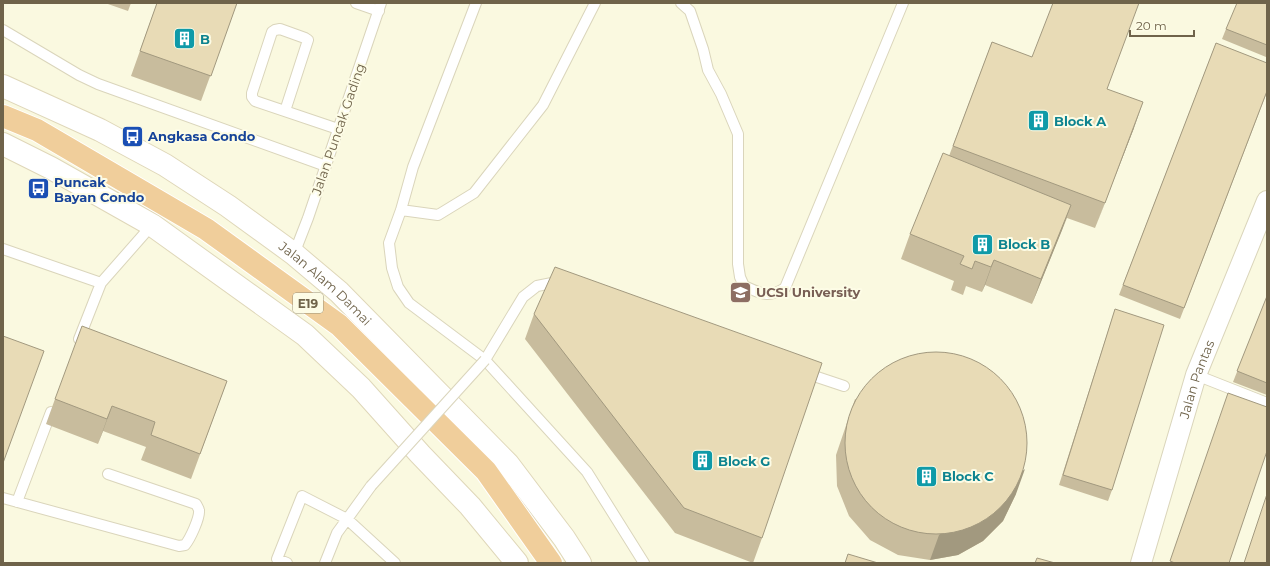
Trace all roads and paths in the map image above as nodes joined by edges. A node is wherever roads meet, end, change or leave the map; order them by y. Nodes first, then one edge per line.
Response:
1 (356, 3) edge
2 (476, 3) edge
3 (595, 3) edge
4 (681, 3) edge
5 (903, 3) edge
6 (380, 7) edge
7 (3, 30) edge
8 (11, 86) edge
9 (286, 111) junction
10 (3, 116) edge
11 (3, 123) edge
12 (338, 129) junction
13 (3, 144) edge
14 (326, 166) junction
15 (1267, 201) edge
16 (401, 210) junction
17 (152, 224) junction
18 (3, 249) edge
19 (294, 254) junction
20 (101, 283) junction
21 (567, 284) edge
22 (76, 349) edge
23 (485, 360) junction
24 (795, 370) edge
25 (1196, 375) junction
26 (844, 386) dead end
27 (56, 400) edge
28 (1267, 403) edge
29 (108, 474) dead end
30 (3, 498) edge
31 (17, 502) junction
32 (347, 519) junction
33 (287, 563) edge
34 (325, 563) edge
35 (394, 563) edge
36 (517, 563) edge
37 (542, 563) edge
38 (551, 563) edge
39 (580, 563) edge
40 (644, 563) edge
41 (1141, 563) edge

1 - 6 lane
2 - 16 lane
3 - 16 lane
4 - 5 lane
6 - 12 lane, Jalan Puncak Gading
7 - 14 lane
8 - 19 main road, Jalan Alam Damai
9 - 9 lane
9 - 12 lane
10 - 38 highway, E19
11 - 37 highway, E19
12 - 14 lane, Jalan Puncak Gading
13 - 17 main road
14 - 19 lane, Jalan Puncak Gading
15 - 25 street, Jalan Pantas
16 - 23 lane
17 - 20 lane
17 - 36 main road
18 - 20 lane
19 - 39 main road, Jalan Alam Damai
20 - 22 lane
21 - 23 lane
23 - 32 lane, bridge
23 - 40 lane
24 - 26 lane
25 - 28 lane
25 - 41 street, Jalan Pantas
27 - 31 lane
29 - 31 lane
30 - 31 lane
32 - 33 lane
32 - 34 lane
32 - 35 lane

